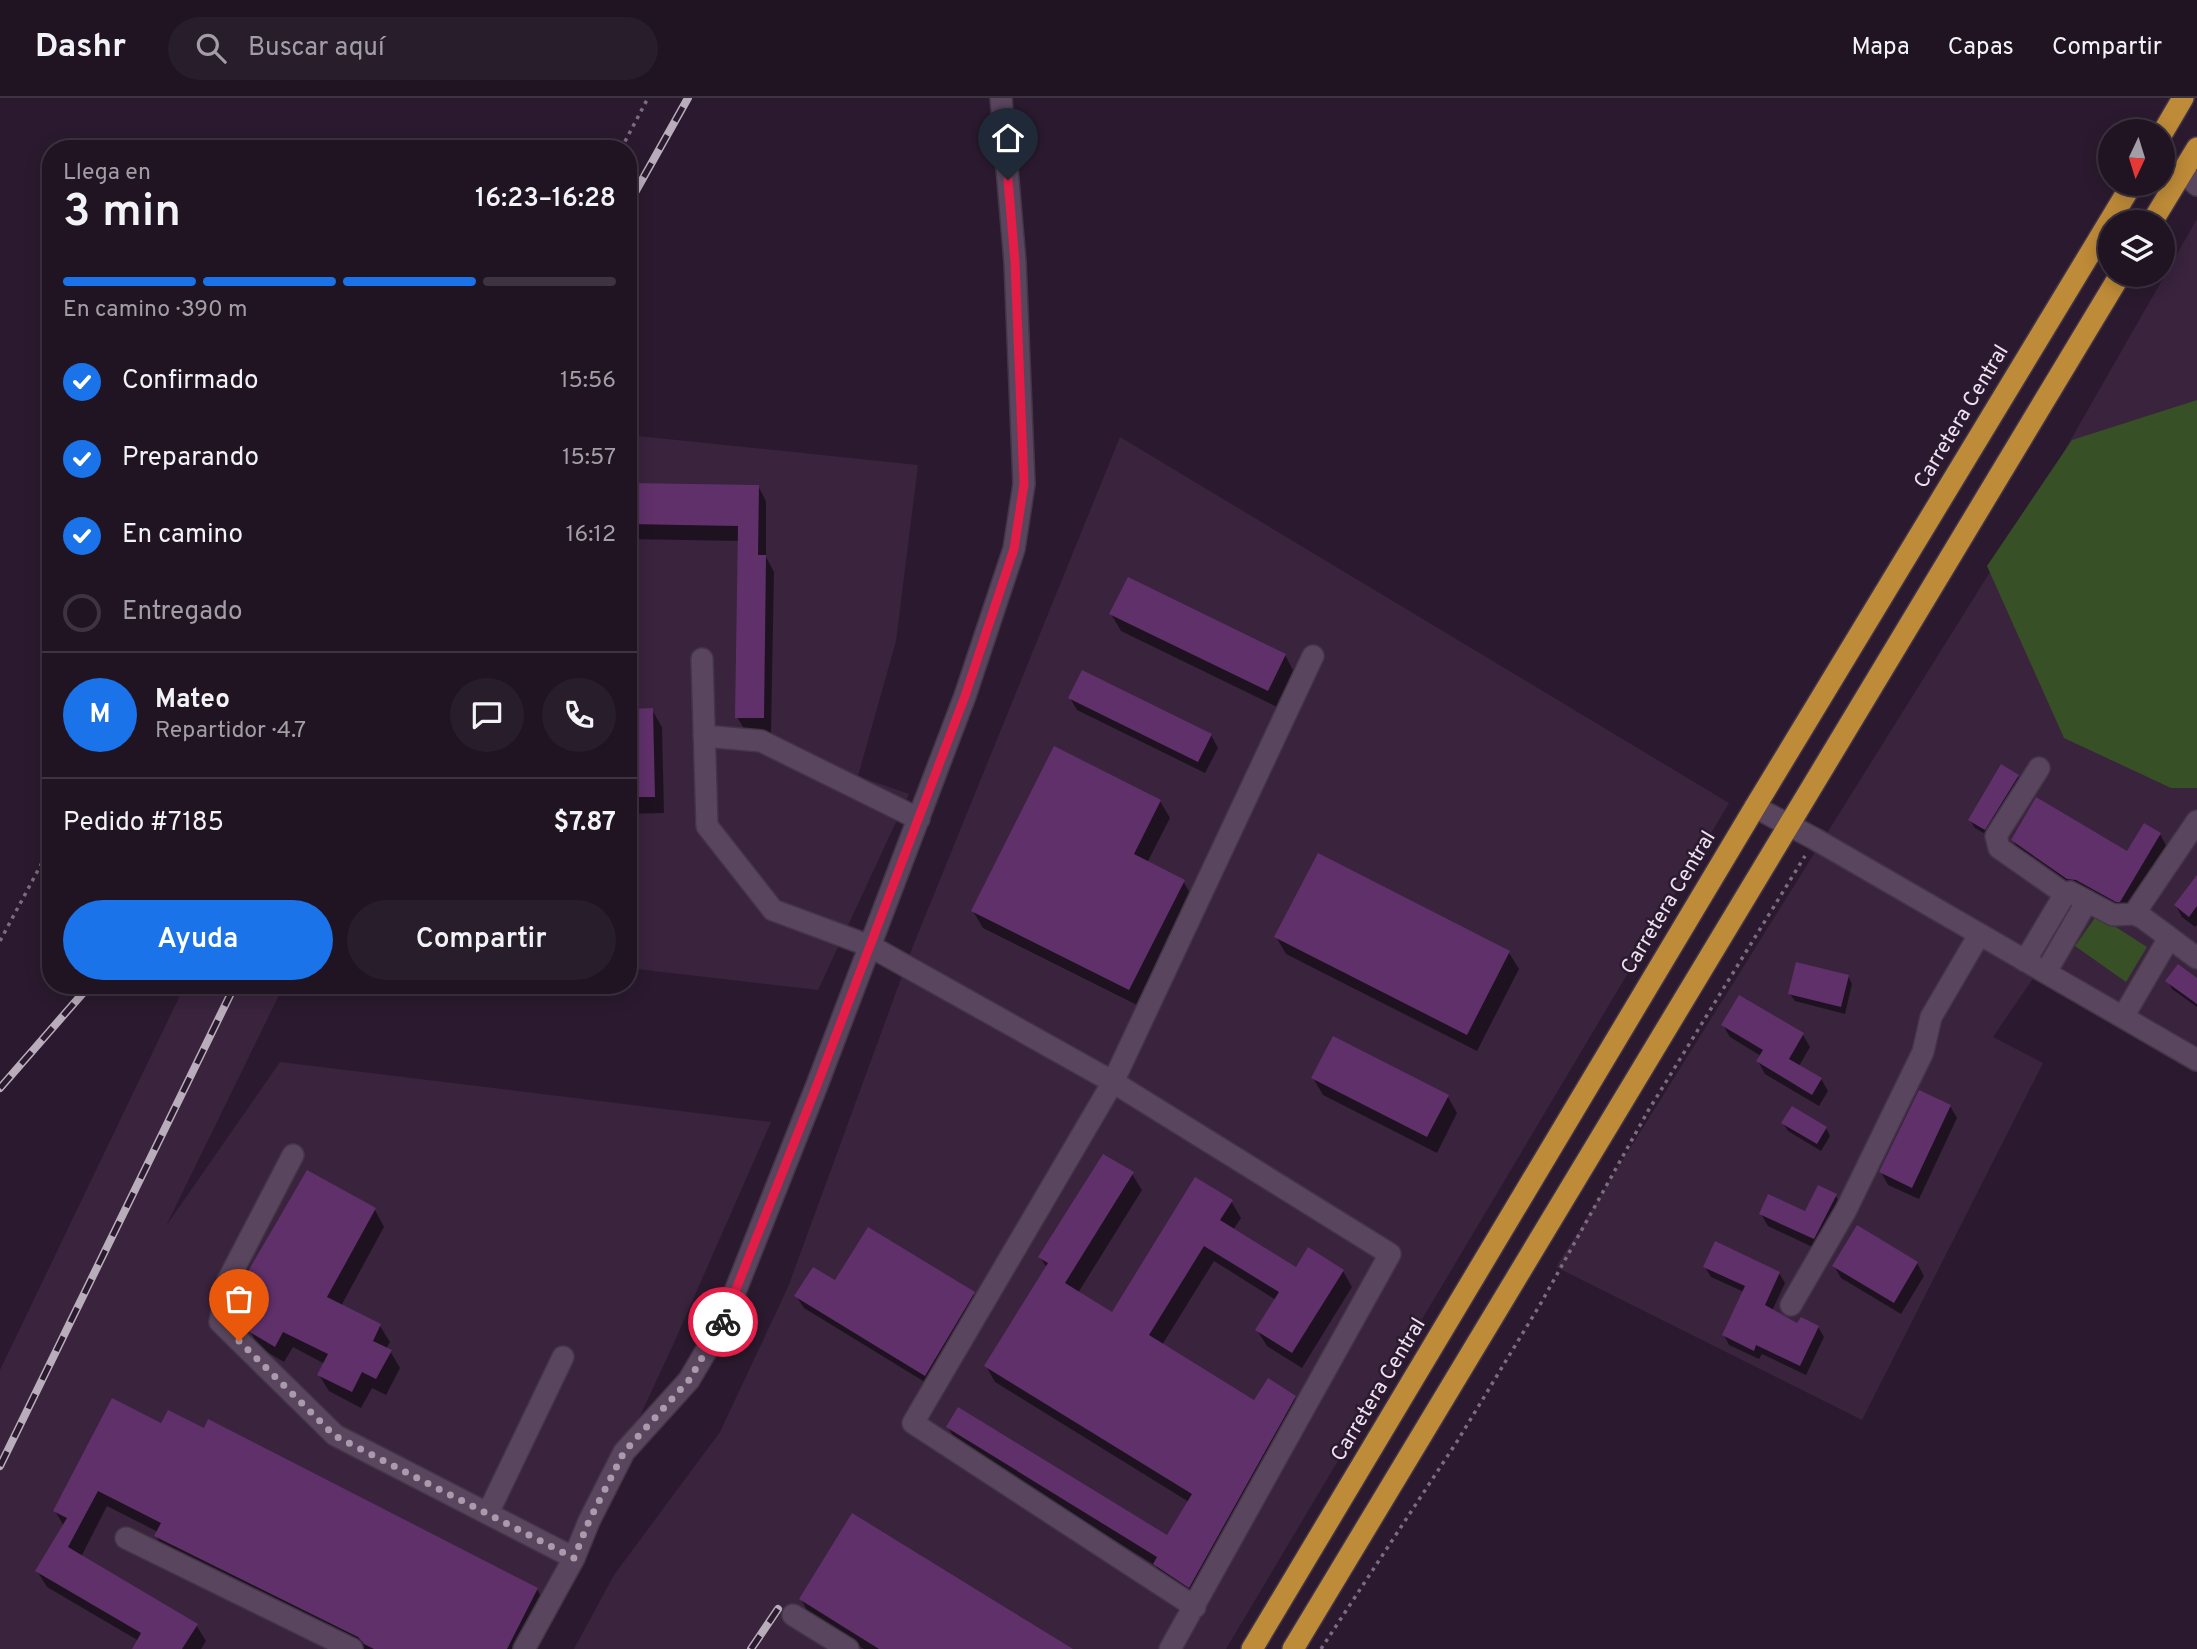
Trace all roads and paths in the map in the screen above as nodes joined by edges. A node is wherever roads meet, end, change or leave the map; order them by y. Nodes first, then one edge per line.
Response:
1 (648, 98) edge
2 (1001, 98) edge
3 (2183, 98) edge
4 (2171, 119) edge
5 (626, 140) edge
6 (2197, 148) edge
7 (2190, 178) edge
8 (2125, 196) edge
9 (2162, 210) edge
10 (2113, 287) edge
11 (1313, 656) dead end
12 (702, 659) dead end
13 (704, 736) junction
14 (2039, 768) dead end
15 (1755, 807) junction
16 (919, 819) junction
17 (2197, 821) edge
18 (1788, 825) junction
19 (1815, 839) junction
20 (42, 863) edge
21 (2065, 894) junction
22 (2087, 901) junction
23 (2134, 914) junction
24 (1979, 935) junction
25 (2169, 937) junction
26 (0, 941) edge
27 (870, 946) junction
28 (2197, 958) edge
29 (2025, 961) junction
30 (2046, 972) junction
31 (2123, 1017) junction
32 (2197, 1060) edge
33 (1113, 1082) junction
34 (293, 1155) dead end
35 (1791, 1305) dead end
36 (563, 1357) dead end
37 (488, 1513) junction
38 (126, 1538) dead end
39 (574, 1558) junction
40 (1195, 1607) junction
41 (793, 1615) dead end
42 (352, 1649) edge
43 (524, 1649) edge
44 (848, 1649) edge
45 (1170, 1649) edge
46 (1252, 1649) edge
47 (1293, 1649) edge
48 (1321, 1649) edge

1 - 5 path
2 - 16 street
3 - 4 highway
6 - 7 highway
7 - 9 highway
8 - 15 highway, Carretera Central
10 - 18 highway
11 - 33 street
12 - 13 street
13 - 16 street
13 - 27 street
14 - 21 street
15 - 18 street
15 - 46 highway, Carretera Central
16 - 27 street
17 - 23 street
18 - 19 street
18 - 47 highway
19 - 24 street
19 - 48 path
20 - 26 path
21 - 22 street
21 - 29 street
22 - 23 street
22 - 30 street
23 - 25 street
24 - 29 street
24 - 35 street
25 - 28 street
25 - 31 street
27 - 33 street
27 - 39 street
29 - 30 street
30 - 31 street
31 - 32 street
33 - 40 street
33 - 40 street
34 - 37 street
36 - 37 street
37 - 39 street
38 - 42 street
39 - 43 street
40 - 45 street
41 - 44 street

